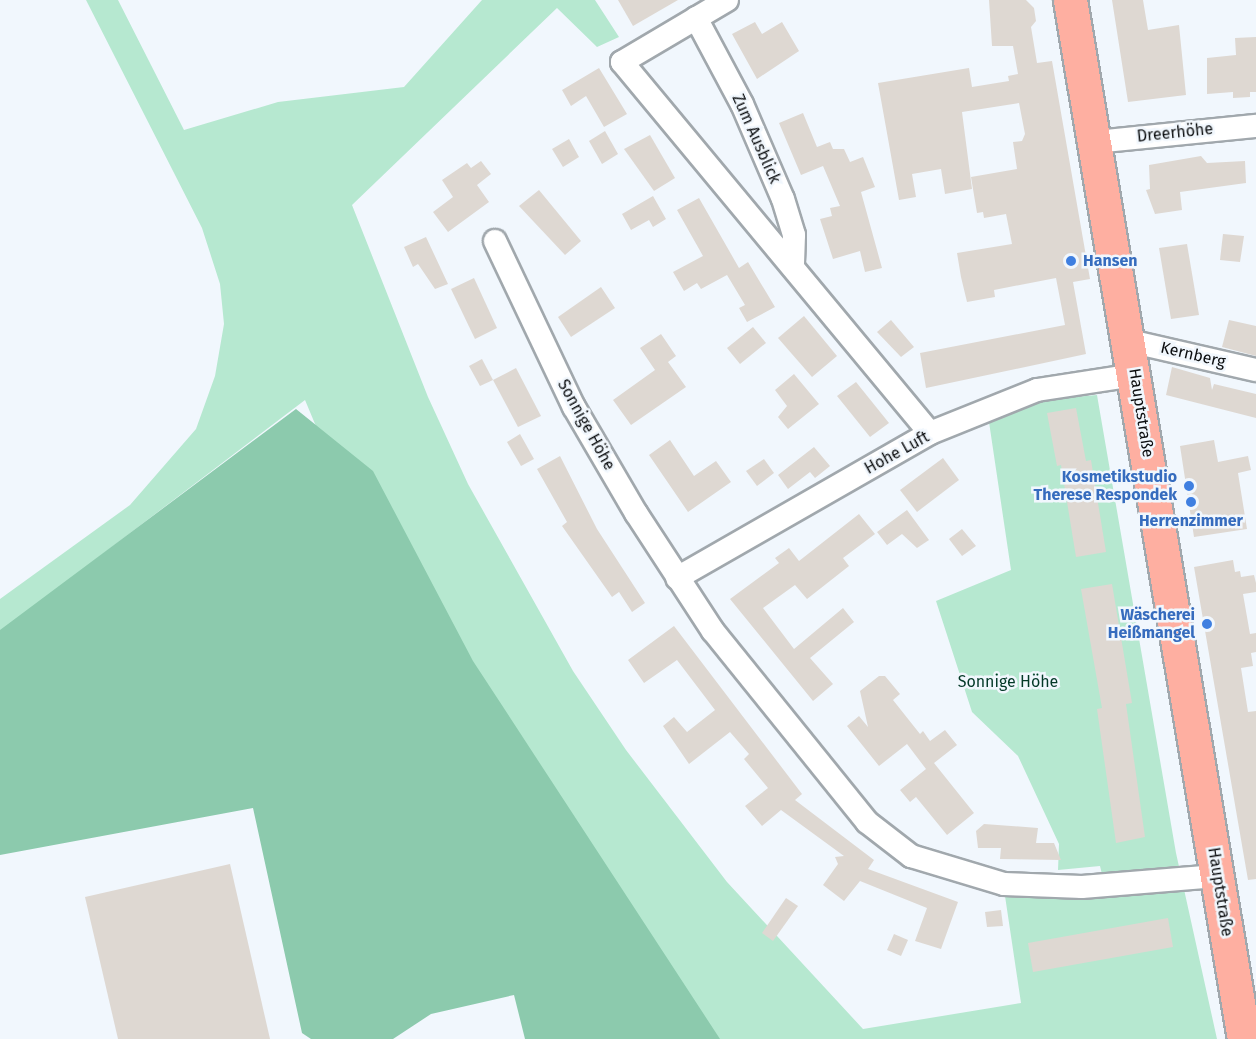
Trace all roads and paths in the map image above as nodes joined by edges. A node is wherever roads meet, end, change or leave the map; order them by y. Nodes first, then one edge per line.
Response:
1 (728, 0) edge
2 (1070, 0) edge
3 (696, 18) junction
4 (1256, 126) edge
5 (1095, 142) junction
6 (495, 241) dead end
7 (794, 267) junction
8 (1129, 341) junction
9 (1256, 370) edge
10 (1134, 375) junction
11 (930, 433) junction
12 (677, 578) junction
13 (1217, 876) junction
14 (1244, 1039) edge

1 - 3 street
2 - 5 main road, Hauptstraße
3 - 7 street, Zum Ausblick
3 - 7 street
4 - 5 street, Dreerhöhe
5 - 8 main road, Hauptstraße
6 - 12 street, Sonnige Höhe
7 - 11 street
8 - 9 street, Kernberg
8 - 10 main road, Hauptstraße
10 - 11 street, Hohe Luft
10 - 13 main road, Hauptstraße
11 - 12 street, Hohe Luft
12 - 13 street, Sonnige Höhe
13 - 14 main road, Hauptstraße

